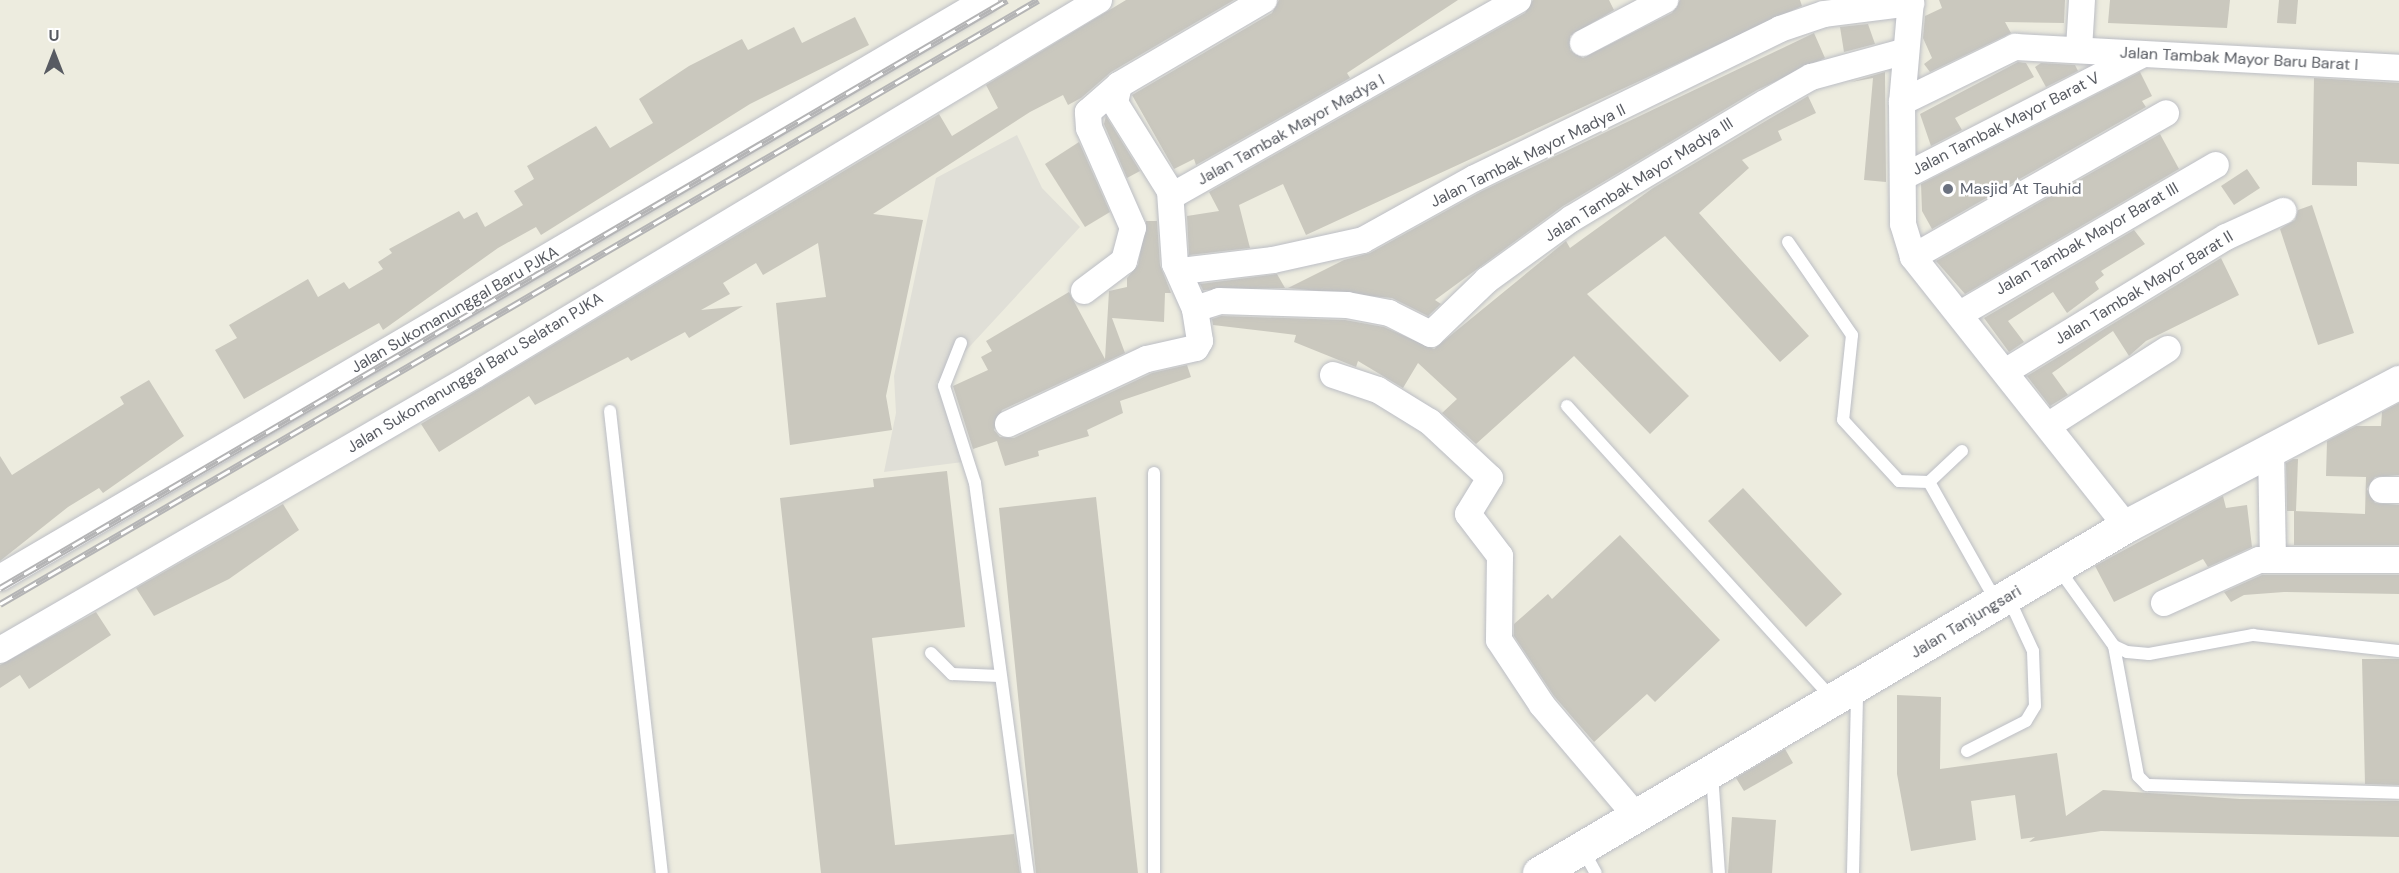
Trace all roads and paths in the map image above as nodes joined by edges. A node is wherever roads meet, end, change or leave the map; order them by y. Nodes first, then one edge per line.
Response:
1 (985, 0) edge
2 (1099, 0) edge
3 (1264, 0) edge
4 (1518, 0) edge
5 (1665, 0) edge
6 (2082, 0) edge
7 (1911, 2) edge
8 (1583, 43) dead end
9 (2079, 49) junction
10 (1906, 51) junction
11 (2141, 55) junction
12 (2399, 68) edge
13 (1119, 85) junction
14 (1902, 102) junction
15 (2166, 113) dead end
16 (2216, 165) dead end
17 (1903, 177) junction
18 (1170, 191) junction
19 (2283, 211) dead end
20 (1788, 242) dead end
21 (1913, 257) junction
22 (1181, 271) junction
23 (1084, 291) dead end
24 (1207, 305) junction
25 (1960, 314) junction
26 (961, 343) dead end
27 (2168, 349) dead end
28 (2008, 370) junction
29 (1333, 375) dead end
30 (2399, 382) edge
31 (1567, 406) dead end
32 (610, 411) dead end
33 (1008, 424) dead end
34 (2049, 425) junction
35 (2271, 447) junction
36 (1962, 451) dead end
37 (1154, 473) dead end
38 (1929, 482) junction
39 (2126, 526) junction
40 (2273, 558) junction
41 (2399, 560) edge
42 (2058, 568) junction
43 (0, 578) edge
44 (2003, 600) junction
45 (2164, 603) dead end
46 (2114, 646) junction
47 (0, 650) edge
48 (2399, 651) edge
49 (931, 653) dead end
50 (999, 676) junction
51 (1846, 695) junction
52 (1967, 752) dead end
53 (1712, 773) junction
54 (2399, 792) edge
55 (1636, 816) junction
56 (1589, 861) edge
57 (662, 873) edge
58 (1028, 873) edge
59 (1154, 873) edge
60 (1539, 873) edge
61 (1719, 873) edge
62 (1853, 873) edge

1 - 43 street, Jalan Sukomanunggal Baru PJKA
2 - 47 street, Jalan Sukomanunggal Baru Selatan PJKA
3 - 13 street
4 - 18 street, Jalan Tambak Mayor Madya I
5 - 8 street
6 - 9 street
7 - 10 street
7 - 22 street, Jalan Tambak Mayor Madya II
9 - 11 street, Jalan Tambak Mayor Baru Barat I
9 - 14 street, Jalan Tambak Mayor Baru Barat I
10 - 14 street
10 - 24 street, Jalan Tambak Mayor Madya III
11 - 12 street, Jalan Tambak Mayor Baru Barat I
11 - 17 street, Jalan Tambak Mayor Barat V
13 - 18 street
13 - 23 street
14 - 17 street
15 - 21 street
16 - 25 street, Jalan Tambak Mayor Barat III
17 - 21 street
18 - 22 street
19 - 28 street, Jalan Tambak Mayor Barat II
20 - 38 lane
21 - 25 street
22 - 24 street
24 - 33 street
25 - 28 street
26 - 50 lane
27 - 34 street
28 - 34 street
29 - 55 street
30 - 35 main road, Jalan Tanjungsari
31 - 51 lane
32 - 57 lane
34 - 39 street
35 - 39 main road, Jalan Tanjungsari
35 - 40 street
36 - 38 lane
37 - 59 lane
38 - 44 lane
39 - 42 main road, Jalan Tanjungsari
40 - 41 street
40 - 45 street
42 - 44 main road, Jalan Tanjungsari
42 - 46 lane
44 - 51 main road, Jalan Tanjungsari
44 - 52 lane
46 - 48 lane
46 - 54 lane
49 - 50 lane
50 - 58 lane
51 - 53 main road, Jalan Tanjungsari
51 - 62 lane
53 - 55 main road, Jalan Tanjungsari
53 - 61 lane
55 - 56 main road, Jalan Tanjungsari
56 - 60 main road, Jalan Tanjungsari

